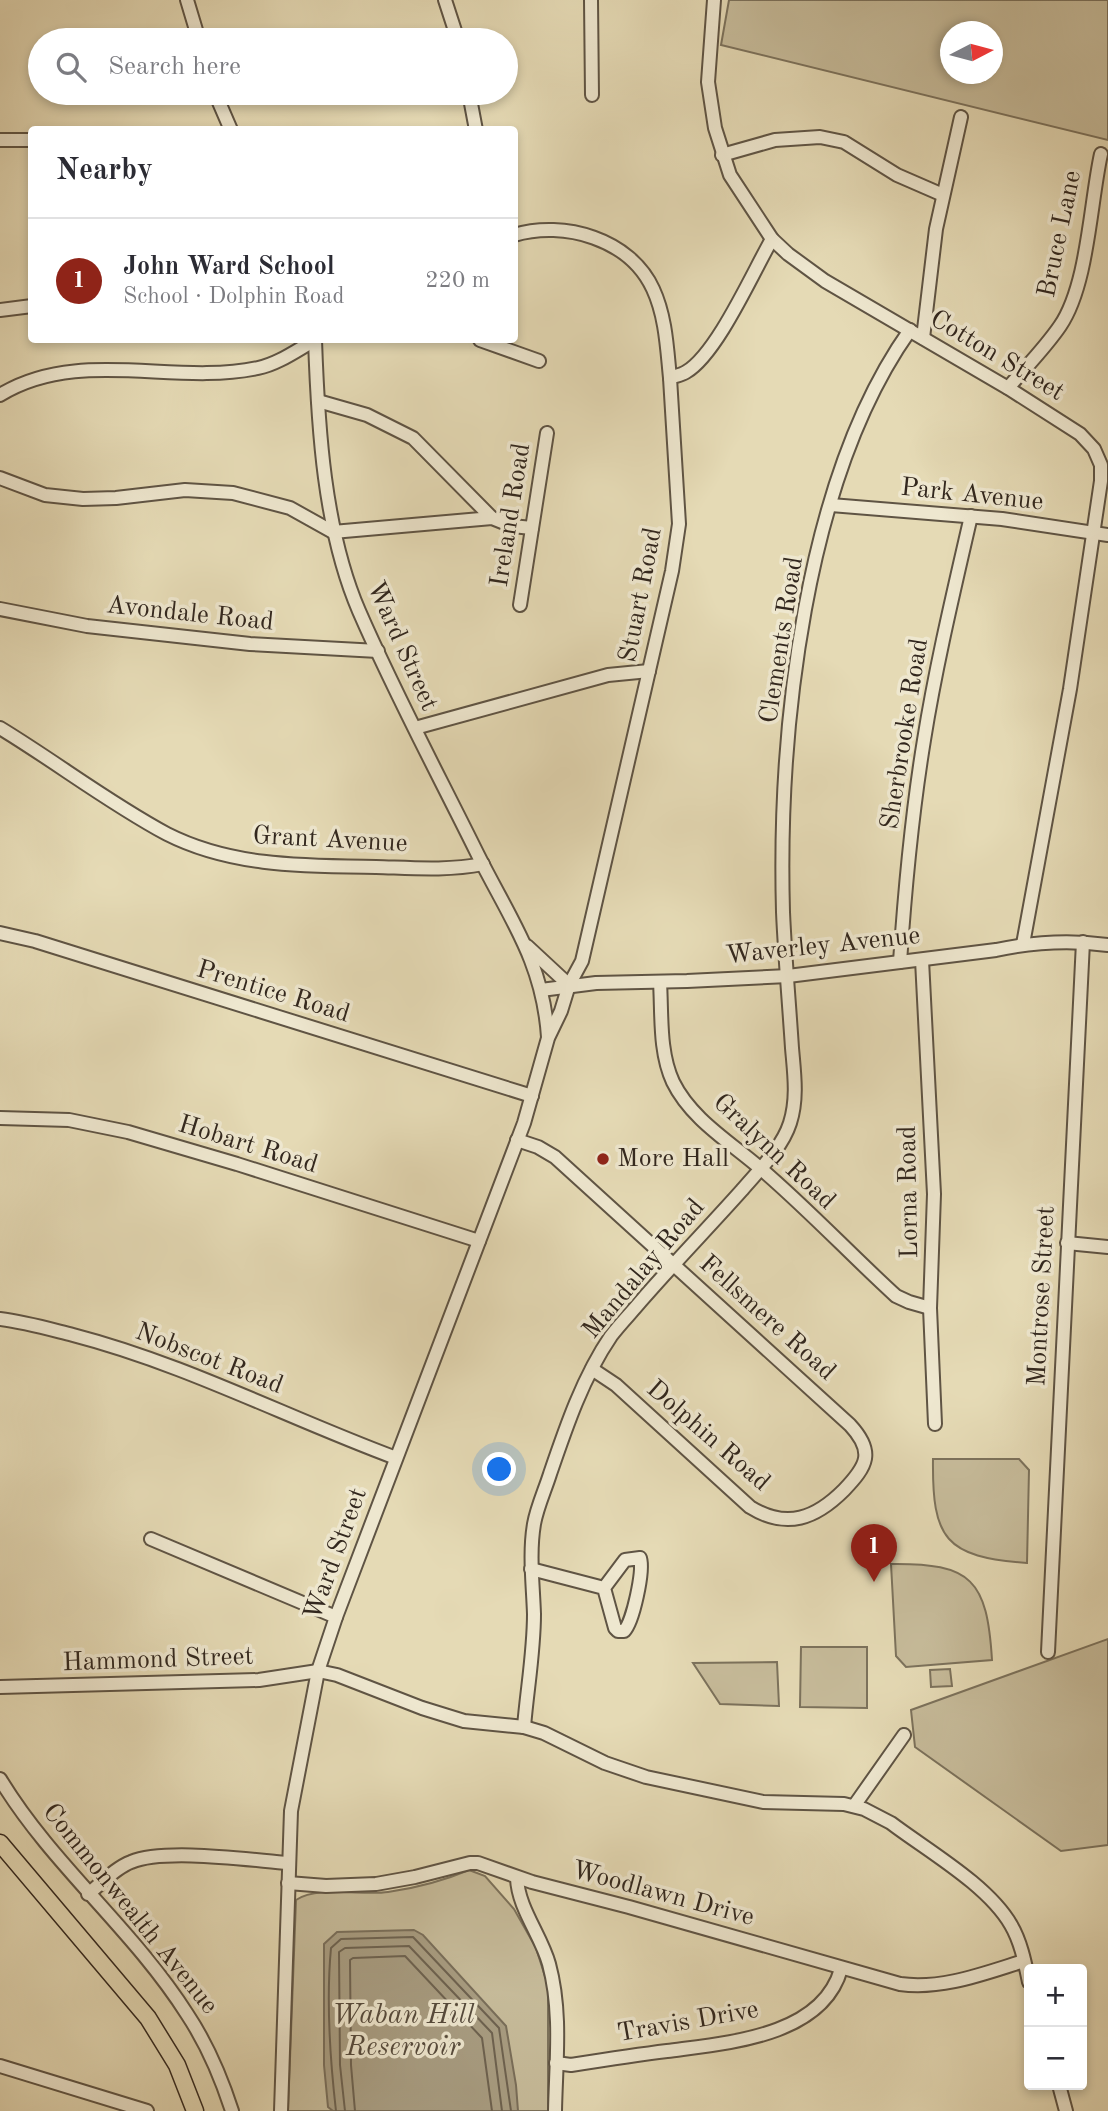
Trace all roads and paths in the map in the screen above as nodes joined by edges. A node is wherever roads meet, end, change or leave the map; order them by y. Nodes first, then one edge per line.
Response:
1 (187, 0) edge
2 (445, 0) edge
3 (591, 0) edge
4 (714, 0) edge
5 (195, 28) edge
6 (454, 28) edge
7 (592, 95) dead end
8 (220, 105) edge
9 (471, 105) edge
10 (961, 117) dead end
11 (229, 126) edge
12 (475, 126) edge
13 (0, 140) edge
14 (28, 140) edge
15 (1101, 154) dead end
16 (722, 155) junction
17 (943, 195) junction
18 (518, 234) edge
19 (772, 239) junction
20 (28, 306) edge
21 (0, 310) edge
22 (910, 330) junction
23 (923, 338) junction
24 (309, 343) edge
25 (315, 343) edge
26 (488, 343) edge
27 (538, 361) dead end
28 (670, 378) junction
29 (1008, 388) junction
30 (0, 395) edge
31 (318, 401) junction
32 (547, 433) dead end
33 (0, 478) edge
34 (831, 505) junction
35 (971, 516) junction
36 (492, 518) junction
37 (531, 528) junction
38 (1094, 532) junction
39 (334, 533) junction
40 (1108, 536) edge
41 (520, 605) dead end
42 (0, 609) edge
43 (378, 651) junction
44 (649, 671) junction
45 (0, 728) edge
46 (415, 728) junction
47 (483, 864) junction
48 (0, 933) edge
49 (1083, 942) junction
50 (1023, 944) junction
51 (1108, 945) edge
52 (527, 946) junction
53 (922, 960) junction
54 (900, 962) junction
55 (788, 976) junction
56 (660, 982) junction
57 (569, 985) junction
58 (541, 990) junction
59 (548, 1038) junction
60 (532, 1096) junction
61 (0, 1118) edge
62 (517, 1140) junction
63 (761, 1169) junction
64 (478, 1241) junction
65 (1067, 1242) junction
66 (1108, 1247) edge
67 (673, 1264) junction
68 (930, 1308) junction
69 (0, 1319) edge
70 (592, 1369) junction
71 (935, 1424) dead end
72 (396, 1458) junction
73 (863, 1466) joint
74 (151, 1539) dead end
75 (531, 1569) junction
76 (604, 1588) junction
77 (336, 1617) junction
78 (1048, 1653) dead end
79 (318, 1671) junction
80 (0, 1687) edge
81 (524, 1727) junction
82 (904, 1735) dead end
83 (0, 1779) edge
84 (854, 1806) junction
85 (0, 1843) edge
86 (5, 1860) edge
87 (288, 1863) junction
88 (517, 1878) junction
89 (288, 1883) junction
90 (88, 1895) junction
91 (1024, 1961) junction
92 (1025, 1964) edge
93 (841, 1969) junction
94 (556, 2063) junction
95 (0, 2066) edge
96 (1060, 2090) edge
97 (147, 2111) edge
98 (195, 2111) edge
99 (232, 2111) edge
100 (281, 2111) edge
101 (555, 2111) edge
102 (1066, 2111) edge

1 - 5 street
2 - 6 street
3 - 7 street
4 - 16 street, Cotton Street
8 - 11 street
9 - 12 street
10 - 17 street
13 - 14 street
15 - 29 street, Bruce Lane
16 - 17 street
16 - 19 street, Cotton Street
17 - 23 street
18 - 28 street, Stuart Road
19 - 22 street, Cotton Street
19 - 28 street
20 - 21 street
22 - 23 street, Cotton Street
22 - 34 street, Clements Road
23 - 29 street, Cotton Street
24 - 30 street
25 - 31 street, Ward Street
26 - 27 street
28 - 44 street, Stuart Road
29 - 38 street, Cotton Street
31 - 36 street
31 - 39 street, Ward Street
32 - 37 street, Ireland Road
33 - 39 street
34 - 35 street, Park Avenue
34 - 55 street, Clements Road
35 - 38 street, Park Avenue
35 - 54 street, Sherbrooke Road
36 - 37 street
36 - 39 street
37 - 41 street, Ireland Road
38 - 40 street, Park Avenue
38 - 50 street, Cotton Street
39 - 43 street, Ward Street
42 - 43 street, Avondale Road
43 - 46 street, Ward Street
44 - 46 street
44 - 57 street, Stuart Road
45 - 47 street, Grant Avenue
46 - 47 street, Ward Street
47 - 52 street, Ward Street
48 - 60 street, Prentice Road
49 - 50 street, Waverley Avenue
49 - 51 street, Waverley Avenue
49 - 65 street, Montrose Street
50 - 53 street, Waverley Avenue
52 - 57 street, Ward Street
52 - 58 street, Ward Street
53 - 54 street, Waverley Avenue
53 - 68 street, Lorna Road
54 - 55 street, Waverley Avenue
55 - 56 street, Waverley Avenue
55 - 63 street, Mandalay Road
56 - 57 street, Waverley Avenue
56 - 63 street, Gralynn Road
57 - 58 street, Waverley Avenue
57 - 59 street, Ward Street
58 - 59 street, Ward Street
59 - 60 street, Ward Street
60 - 62 street, Ward Street
61 - 64 street, Hobart Road
62 - 64 street, Ward Street
62 - 67 street, Fellsmere Road
63 - 67 street, Mandalay Road
63 - 68 street, Gralynn Road
64 - 72 street, Ward Street
65 - 66 street
65 - 78 street, Montrose Street
67 - 70 street, Mandalay Road
67 - 73 street, Fellsmere Road
68 - 71 street, Lorna Road
69 - 72 street, Nobscot Road
70 - 73 street, Dolphin Road
70 - 75 street, Mandalay Road
72 - 77 street, Ward Street
74 - 77 street
75 - 76 street
75 - 81 street, Mandalay Road
76 - 76 street
77 - 79 street, Ward Street
79 - 80 street, Hammond Street
79 - 81 street
79 - 87 street, Ward Street
81 - 84 street
82 - 84 street
83 - 90 street, Commonwealth Avenue
84 - 91 street
85 - 86 main road, Commonwealth Avenue
86 - 98 main road, Commonwealth Avenue
87 - 89 street, Ward Street
87 - 90 street
88 - 89 street, Woodlawn Drive
88 - 93 street, Woodlawn Drive
88 - 94 street
89 - 100 street, Ward Street
90 - 99 street, Commonwealth Avenue
91 - 92 street
91 - 93 street, Woodlawn Drive
93 - 94 street, Travis Drive
94 - 101 street
95 - 97 street
96 - 102 street

